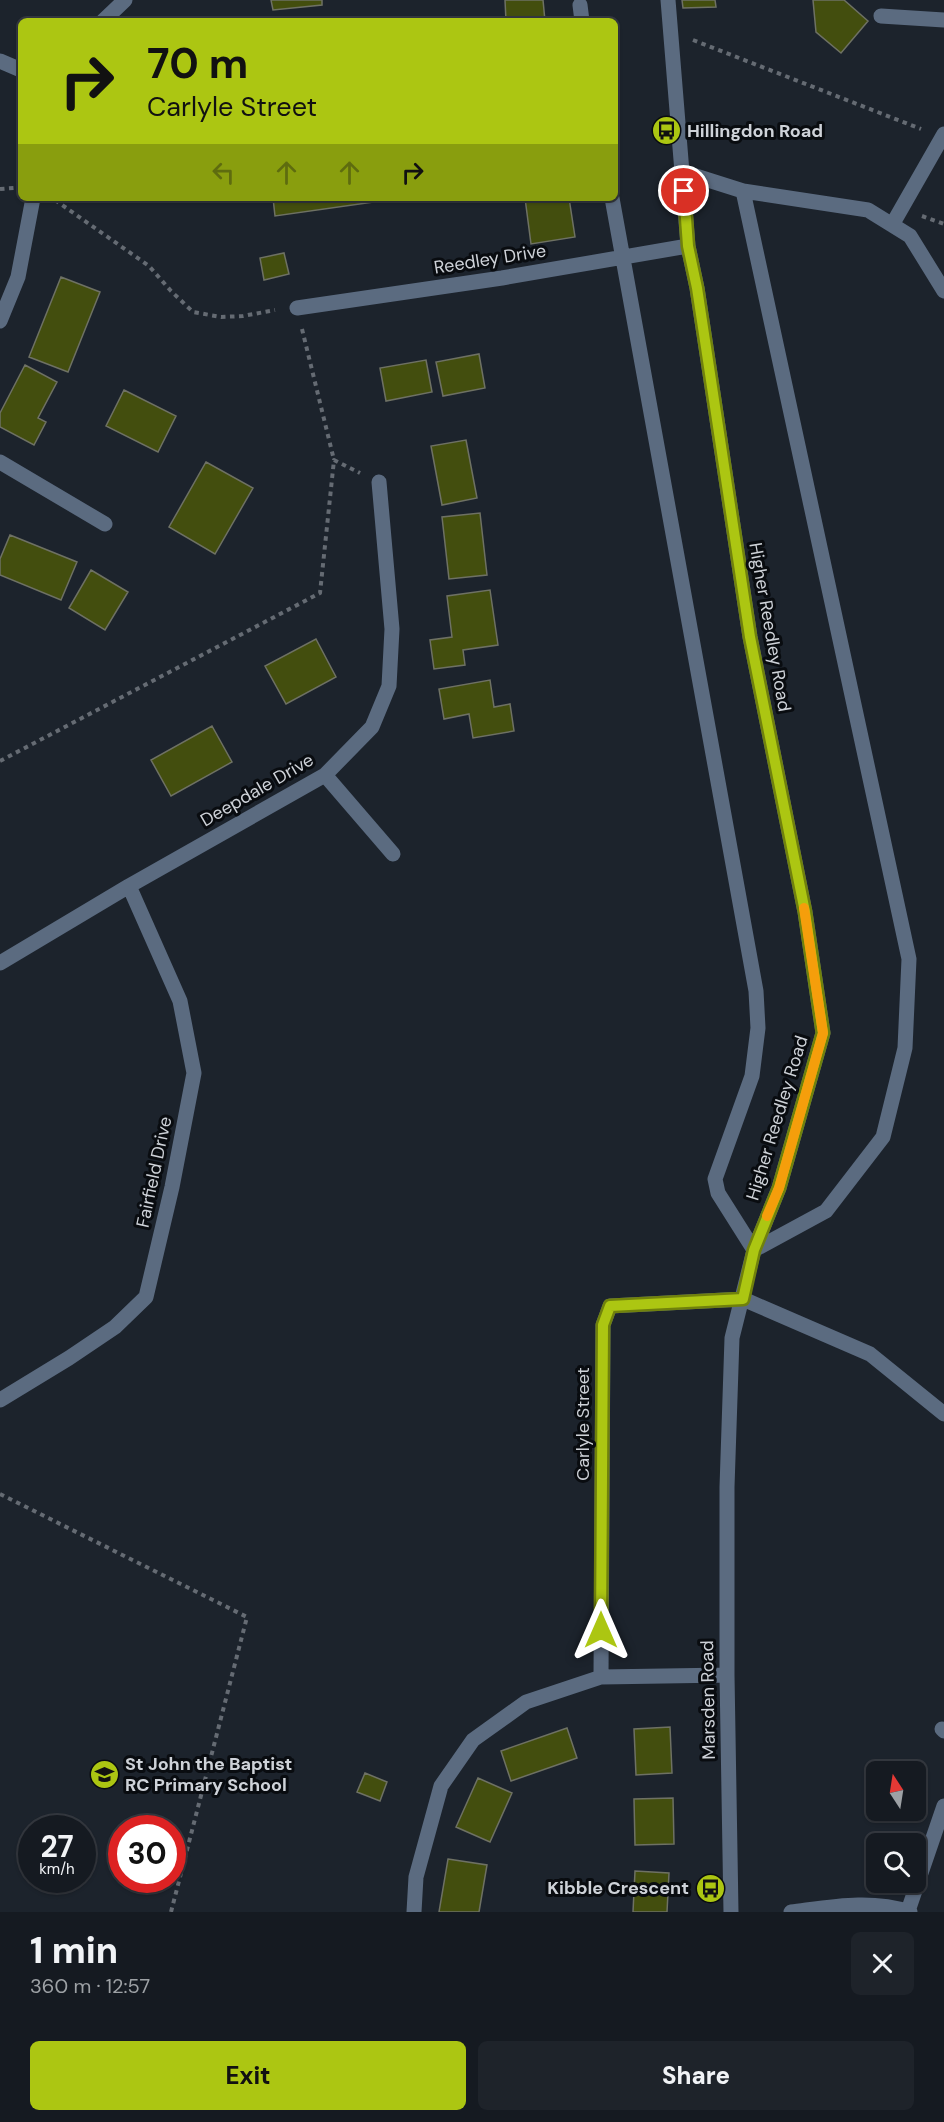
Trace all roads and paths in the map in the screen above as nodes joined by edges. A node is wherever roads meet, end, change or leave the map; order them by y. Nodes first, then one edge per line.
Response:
1 (124, 0) edge
2 (668, 0) edge
3 (580, 4) dead end
4 (881, 16) dead end
5 (106, 18) edge
6 (582, 18) edge
7 (944, 20) edge
8 (669, 31) junction
9 (0, 61) edge
10 (18, 69) edge
11 (943, 135) edge
12 (683, 172) junction
13 (742, 191) junction
14 (32, 201) edge
15 (55, 201) edge
16 (613, 201) edge
17 (892, 225) junction
18 (688, 246) junction
19 (622, 257) junction
20 (944, 291) edge
21 (297, 308) junction
22 (0, 321) edge
23 (334, 460) junction
24 (0, 462) edge
25 (379, 483) joint
26 (105, 524) dead end
27 (0, 761) edge
28 (325, 775) junction
29 (393, 854) dead end
30 (129, 886) junction
31 (0, 963) edge
32 (754, 1250) junction
33 (743, 1299) junction
34 (0, 1400) edge
35 (944, 1414) edge
36 (727, 1487) joint
37 (0, 1494) edge
38 (727, 1675) junction
39 (601, 1677) junction
40 (944, 1806) edge
41 (171, 1912) edge
42 (414, 1912) edge
43 (731, 1912) edge
44 (791, 1912) edge
45 (909, 1912) edge

1 - 5 street
2 - 8 street, Higher Reedley Road
3 - 6 street
4 - 7 street
8 - 11 path
8 - 12 street, Higher Reedley Road
9 - 10 street
11 - 17 street
12 - 13 street
12 - 18 street, Higher Reedley Road
13 - 17 street
13 - 32 street
14 - 22 street
15 - 21 path
16 - 19 street
17 - 20 street
18 - 19 street, Reedley Drive
18 - 32 street, Higher Reedley Road
19 - 21 street, Reedley Drive
19 - 32 street
21 - 23 path
23 - 25 path
23 - 27 path
24 - 26 street
25 - 28 street, Deepdale Drive
28 - 29 street
28 - 30 street, Deepdale Drive
30 - 31 street, Deepdale Drive
30 - 34 street, Fairfield Drive
32 - 33 street, Higher Reedley Road
33 - 35 street
33 - 36 street, Higher Reedley Road
33 - 39 street, Carlyle Street
36 - 38 street, Marsden Road
37 - 41 path
38 - 39 street
38 - 43 street, Marsden Road
39 - 42 street
40 - 45 street
44 - 45 street

